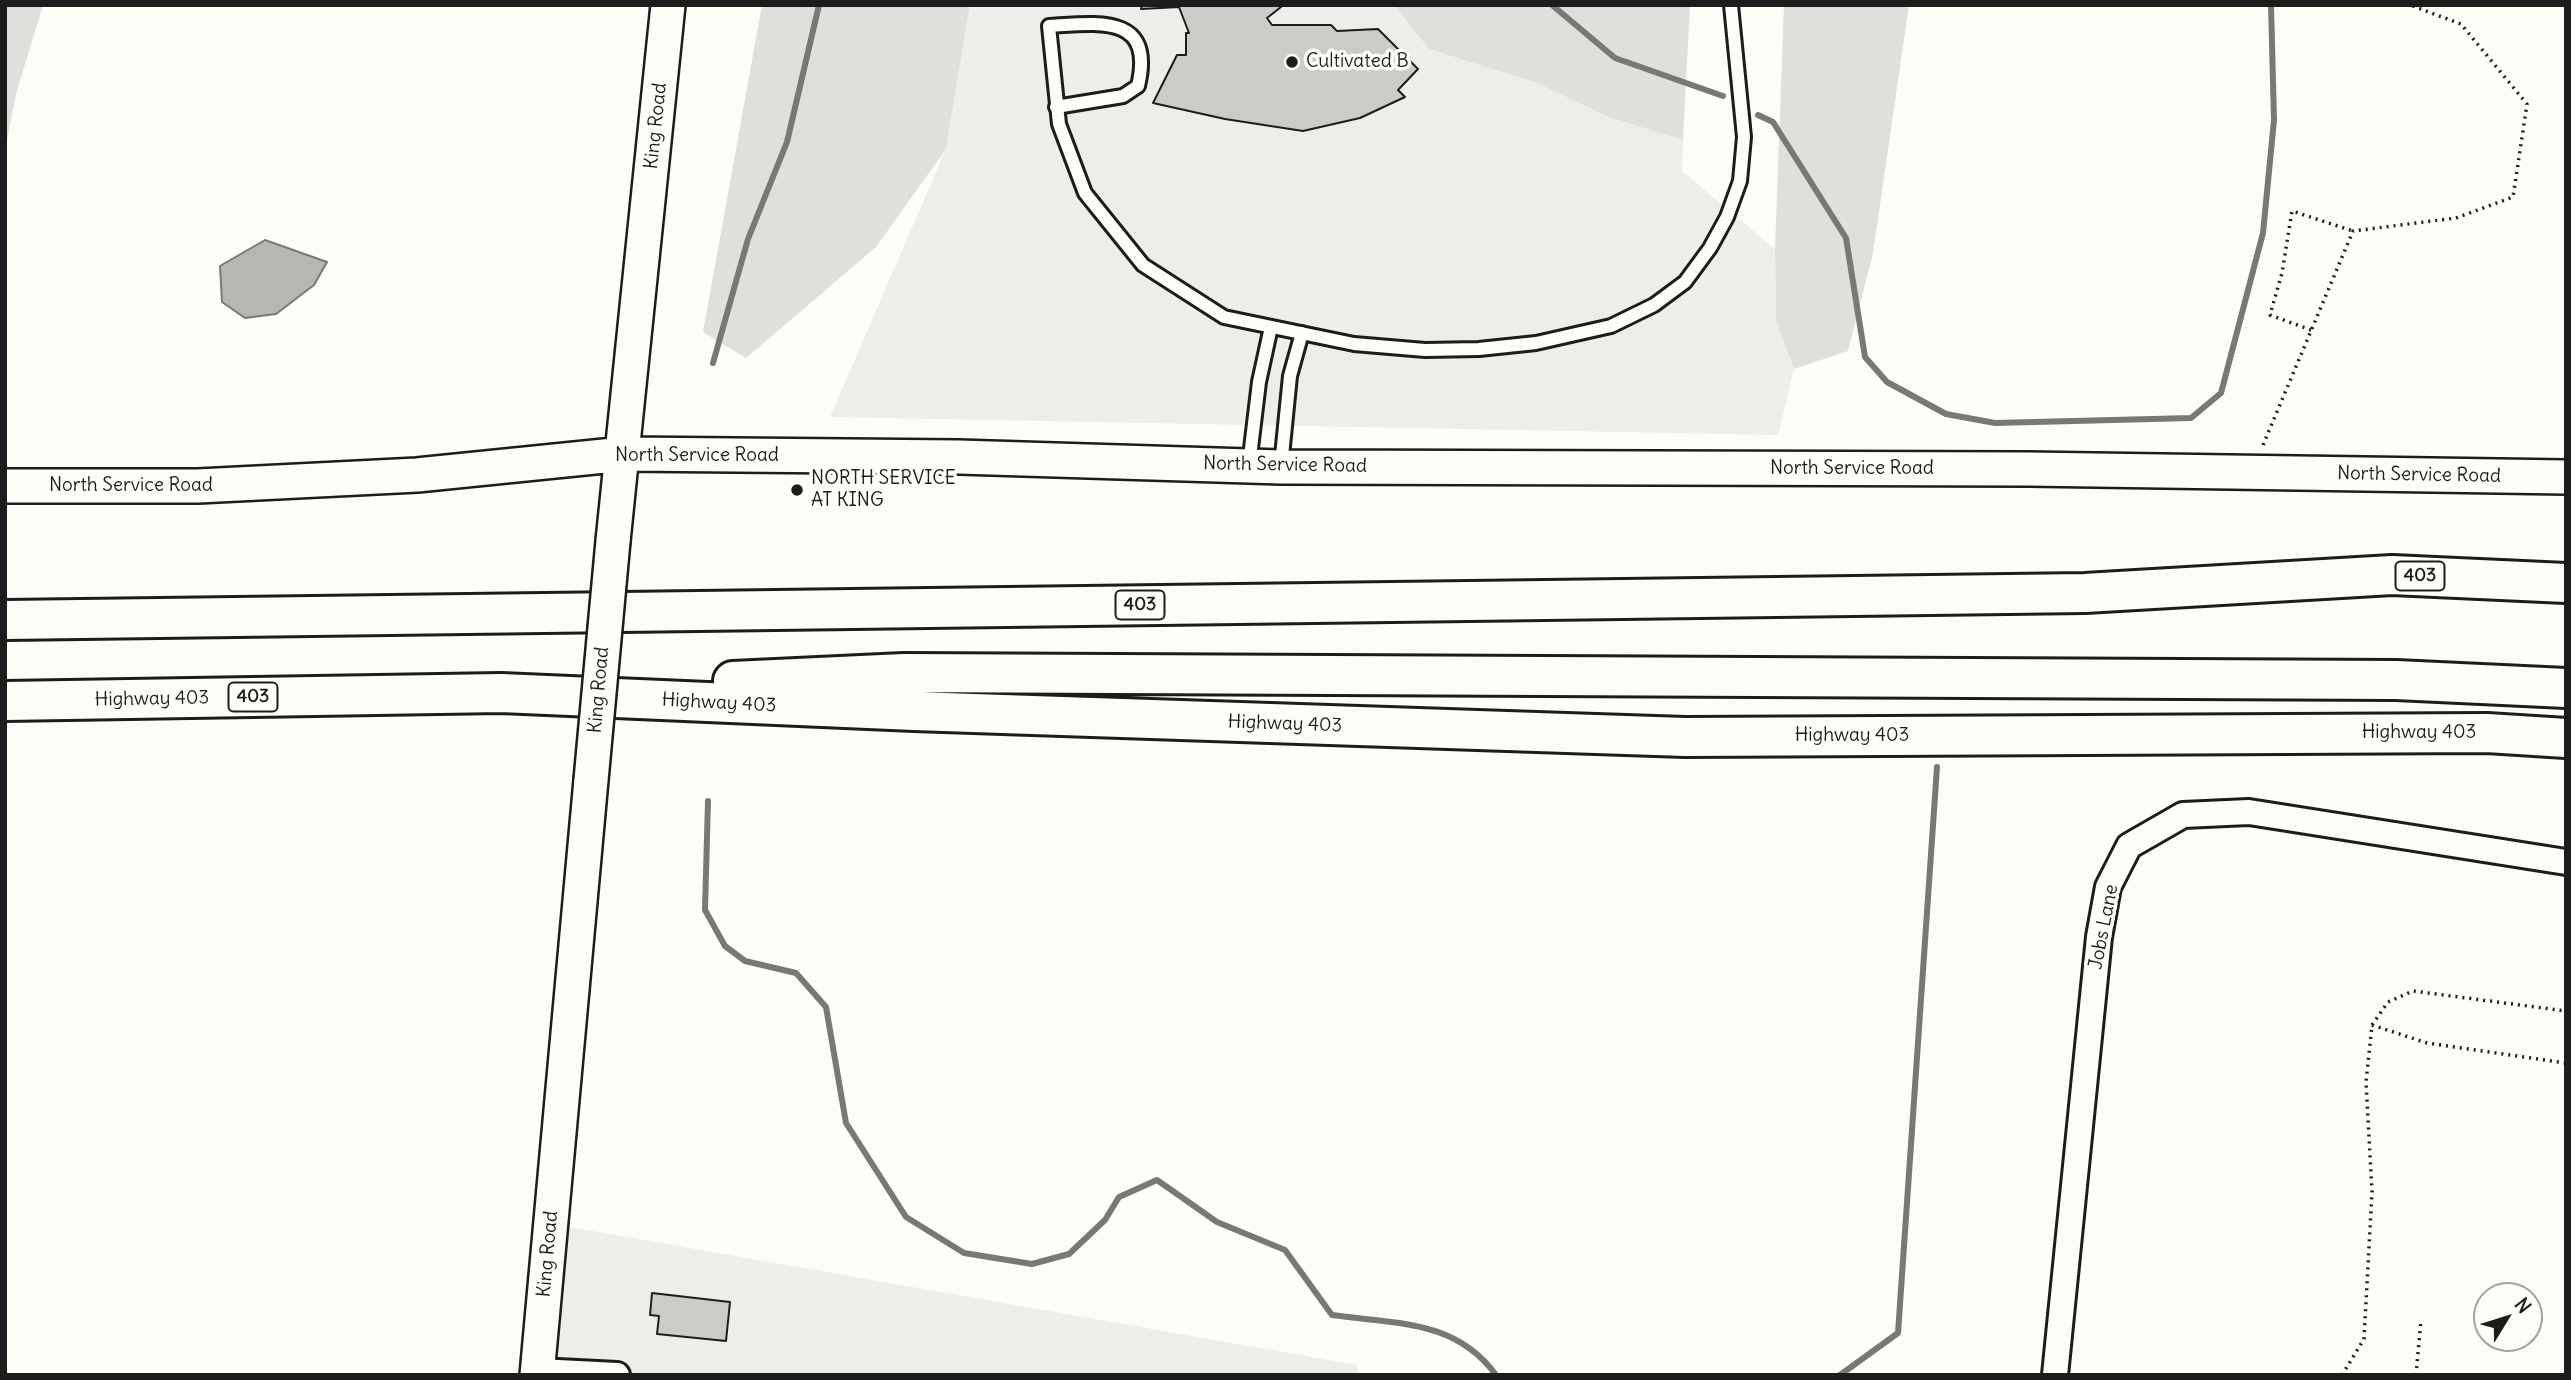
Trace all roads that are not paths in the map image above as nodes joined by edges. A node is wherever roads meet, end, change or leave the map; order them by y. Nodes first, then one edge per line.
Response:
1 (668, 5) edge
2 (1731, 5) edge
3 (1056, 107) junction
4 (1271, 327) junction
5 (1303, 333) junction
6 (624, 454) junction
7 (1265, 466) junction
8 (2566, 477) edge
9 (5, 486) edge
10 (2274, 581) junction
11 (2566, 583) edge
12 (2566, 608) edge
13 (5, 620) edge
14 (2566, 688) edge
15 (500, 693) junction
16 (5, 701) edge
17 (2566, 738) edge
18 (2566, 862) edge
19 (537, 1373) edge
20 (617, 1375) edge
21 (2055, 1375) edge

1 - 6 street, King Road
2 - 5 lane
3 - 3 lane
3 - 4 lane
4 - 5 lane
4 - 7 lane
5 - 7 lane
6 - 7 street, North Service Road
6 - 9 street, North Service Road
6 - 19 street, King Road, bridge
7 - 8 street, North Service Road
10 - 11 highway, 403
10 - 12 highway
10 - 13 highway, 403
14 - 15 highway
15 - 16 highway, Highway 403 / 403
15 - 17 highway, Highway 403 / 403
18 - 21 street, Jobs Lane
19 - 20 street

